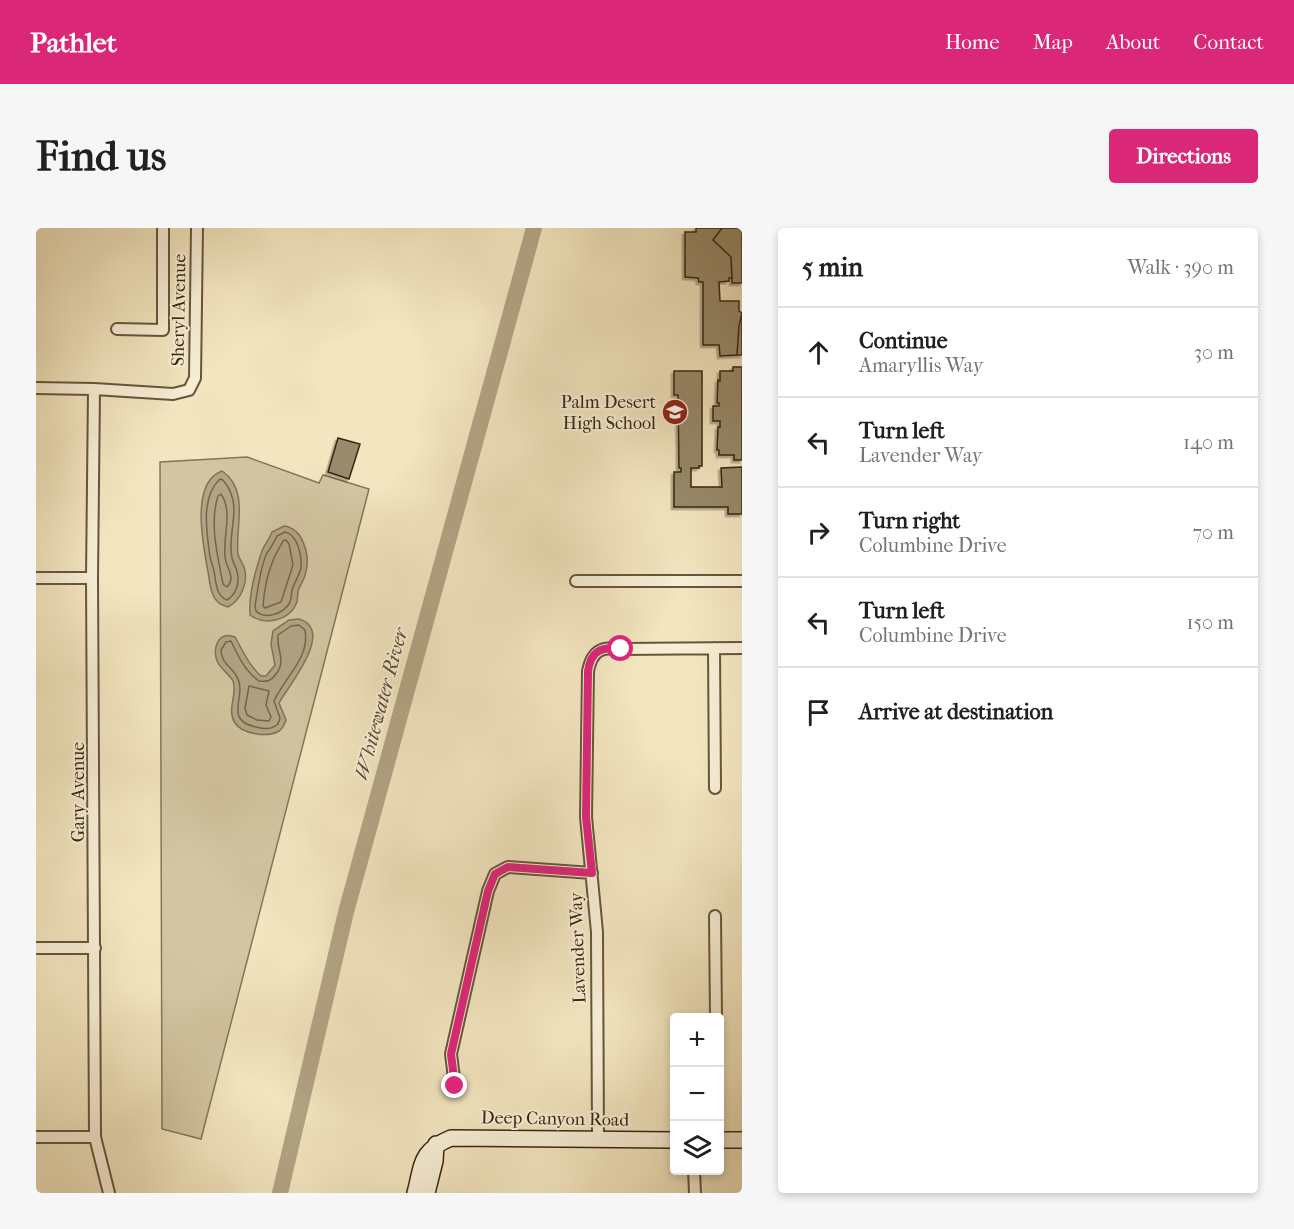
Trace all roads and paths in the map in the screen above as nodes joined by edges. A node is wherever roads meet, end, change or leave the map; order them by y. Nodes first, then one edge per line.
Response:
1 (163, 228) edge
2 (197, 228) edge
3 (117, 329) dead end
4 (36, 388) edge
5 (94, 389) junction
6 (36, 578) edge
7 (92, 578) junction
8 (576, 581) dead end
9 (742, 581) edge
10 (714, 648) junction
11 (742, 648) edge
12 (715, 788) dead end
13 (592, 873) junction
14 (715, 916) dead end
15 (36, 948) edge
16 (95, 948) junction
17 (716, 1013) edge
18 (455, 1086) dead end
19 (36, 1137) edge
20 (96, 1137) junction
21 (598, 1138) junction
22 (670, 1140) edge
23 (724, 1140) edge
24 (742, 1140) edge
25 (436, 1144) junction
26 (694, 1175) edge
27 (110, 1193) edge
28 (415, 1193) edge
29 (426, 1193) edge
30 (695, 1193) edge

1 - 3 street
2 - 5 street, Sheryl Avenue
4 - 5 street
5 - 7 street, Gary Avenue
6 - 7 street
7 - 16 street, Gary Avenue
8 - 9 street
10 - 11 street
10 - 12 street
10 - 13 street, Lavender Way
13 - 18 street
13 - 21 street, Lavender Way
14 - 17 street
15 - 16 street
16 - 20 street, Gary Avenue
19 - 20 street
20 - 27 street, Gary Avenue
21 - 22 street, Deep Canyon Road
21 - 25 street, Deep Canyon Road
23 - 24 street
25 - 28 street
25 - 29 street
26 - 30 street

